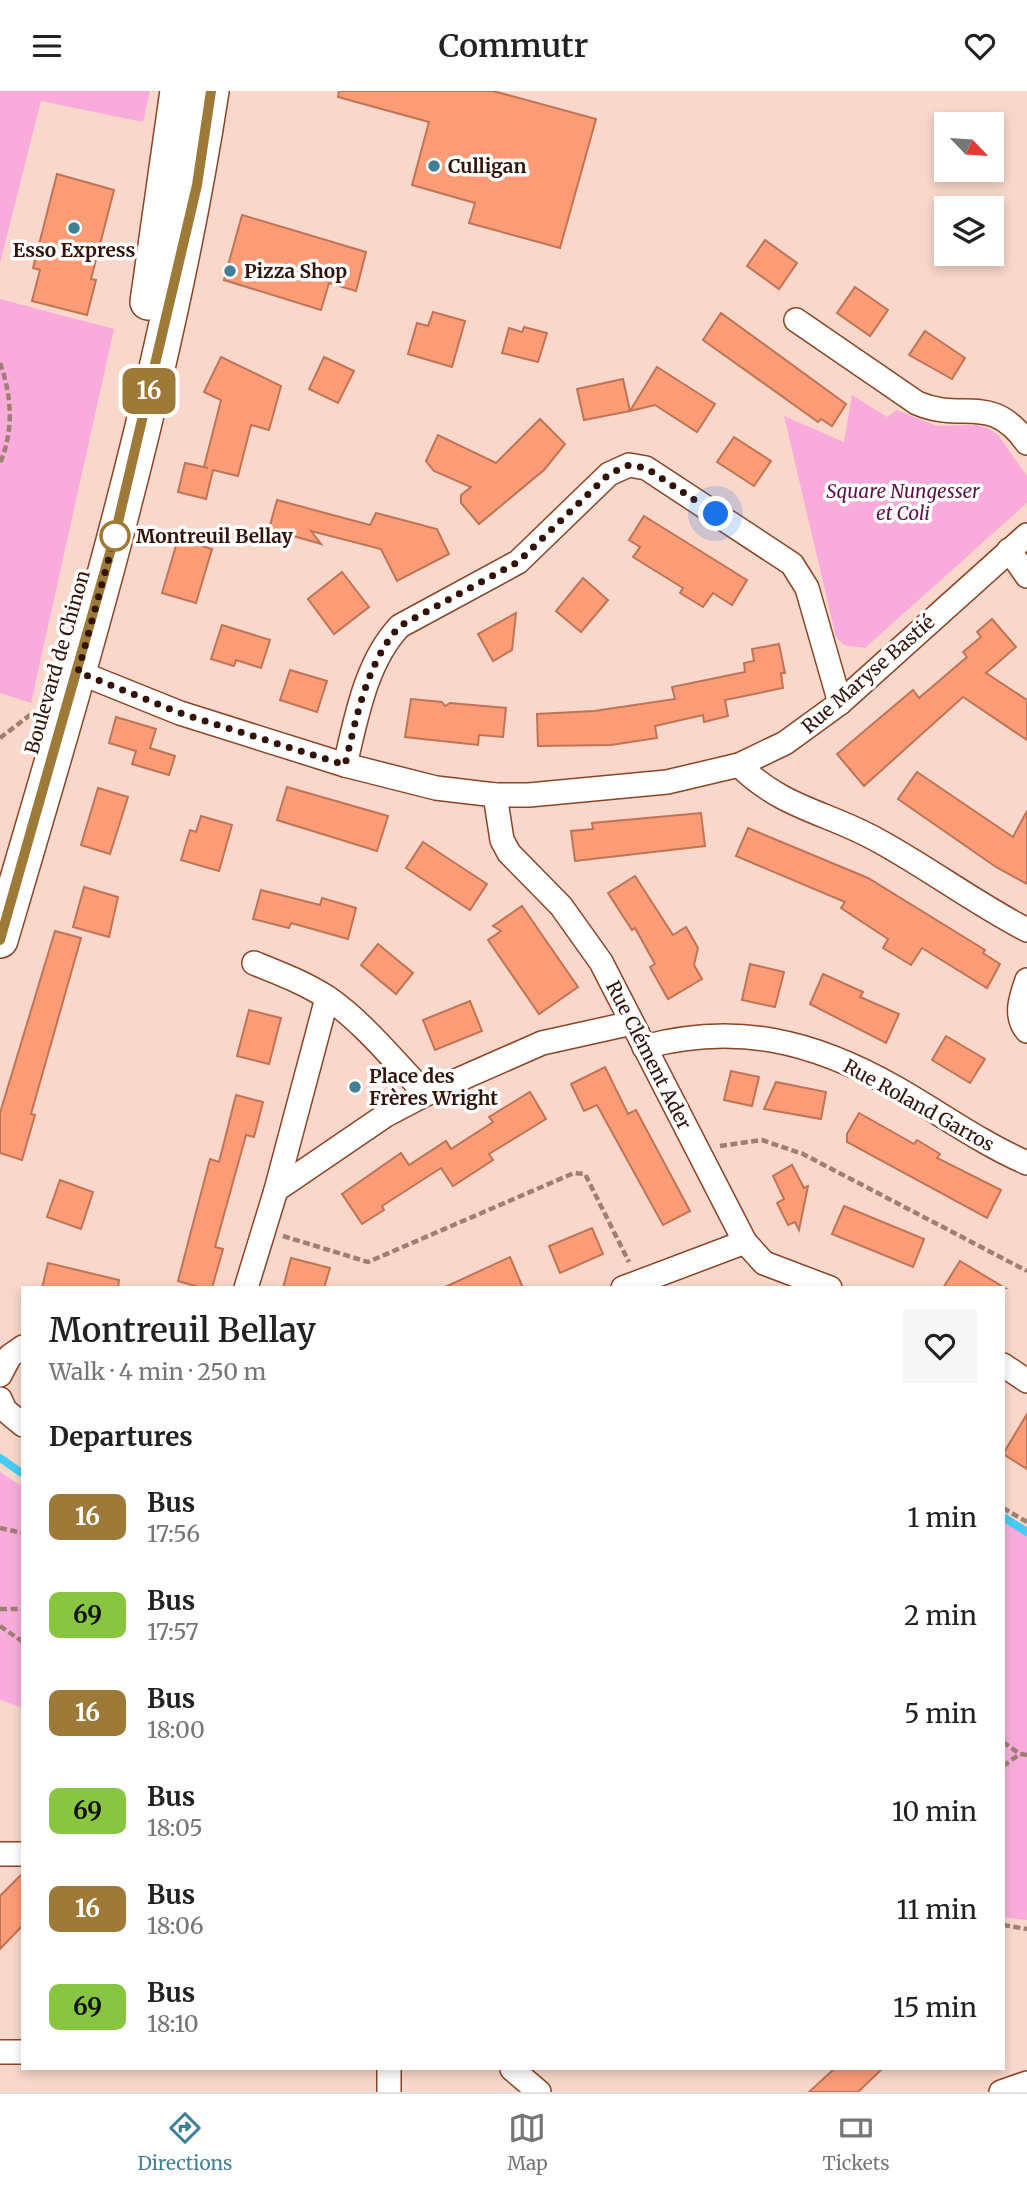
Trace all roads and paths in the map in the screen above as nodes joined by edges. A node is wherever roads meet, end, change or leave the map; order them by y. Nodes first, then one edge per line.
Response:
1 (178, 91) edge
2 (211, 91) edge
3 (796, 320) dead end
4 (0, 363) edge
5 (1027, 443) edge
6 (0, 463) edge
7 (1027, 535) edge
8 (1009, 550) junction
9 (1027, 576) edge
10 (78, 672) junction
11 (48, 698) junction
12 (840, 703) junction
13 (0, 738) edge
14 (345, 765) junction
15 (739, 765) junction
16 (495, 795) junction
17 (0, 862) edge
18 (1027, 930) edge
19 (0, 940) edge
20 (254, 963) dead end
21 (1027, 980) edge
22 (327, 998) junction
23 (632, 1023) junction
24 (1027, 1031) edge
25 (644, 1047) junction
26 (426, 1094) junction
27 (698, 1149) junction
28 (1027, 1163) edge
29 (276, 1190) junction
30 (263, 1230) junction
31 (745, 1242) junction
32 (1027, 1271) edge
33 (631, 1285) edge
34 (248, 1286) edge
35 (825, 1286) edge
36 (21, 1348) edge
37 (1005, 1366) edge
38 (0, 1374) edge
39 (1027, 1381) edge
40 (0, 1399) edge
41 (21, 1423) edge
42 (1005, 1509) edge
43 (1027, 1523) edge
44 (0, 1528) edge
45 (21, 1533) edge
46 (0, 1609) edge
47 (21, 1609) edge
48 (0, 1626) edge
49 (21, 1641) edge
50 (1005, 1743) edge
51 (1020, 1754) junction
52 (1027, 1755) edge
53 (1005, 1765) edge
54 (0, 1854) edge
55 (21, 1854) edge
56 (1005, 1925) edge
57 (1027, 1929) edge
58 (0, 2052) edge
59 (21, 2052) edge
60 (389, 2070) edge
61 (513, 2070) edge
62 (389, 2092) edge
63 (539, 2092) edge

1 - 11 main road, Boulevard de Chinon
2 - 10 main road, Boulevard de Chinon
3 - 5 street
4 - 6 path
7 - 8 street, Rue Maryse Bastié
8 - 9 street
8 - 12 street, Rue Maryse Bastié
10 - 14 street, Rue Maryse Bastié
10 - 19 main road, Boulevard de Chinon
11 - 13 path
11 - 17 main road, Boulevard de Chinon
12 - 14 street
12 - 15 street, Rue Maryse Bastié
14 - 16 street, Rue Maryse Bastié
15 - 16 street, Rue Maryse Bastié
15 - 18 street
16 - 23 street, Rue Clément Ader
20 - 22 street
21 - 24 street
22 - 26 street
22 - 29 street
23 - 25 street, Rue Clément Ader
23 - 26 street
25 - 27 street, Rue Clément Ader
25 - 28 street, Rue Roland Garros
26 - 29 street
27 - 31 street, Rue Clément Ader
27 - 32 path
29 - 30 street
30 - 33 path
30 - 34 street
31 - 33 street
31 - 35 street, Rue Clément Ader
36 - 38 street
37 - 39 street
40 - 41 street
42 - 43 path
44 - 45 path
46 - 47 path
48 - 49 path
50 - 51 path
51 - 52 path
51 - 53 path
54 - 55 street
56 - 57 path
58 - 59 street
60 - 62 street
61 - 63 street

